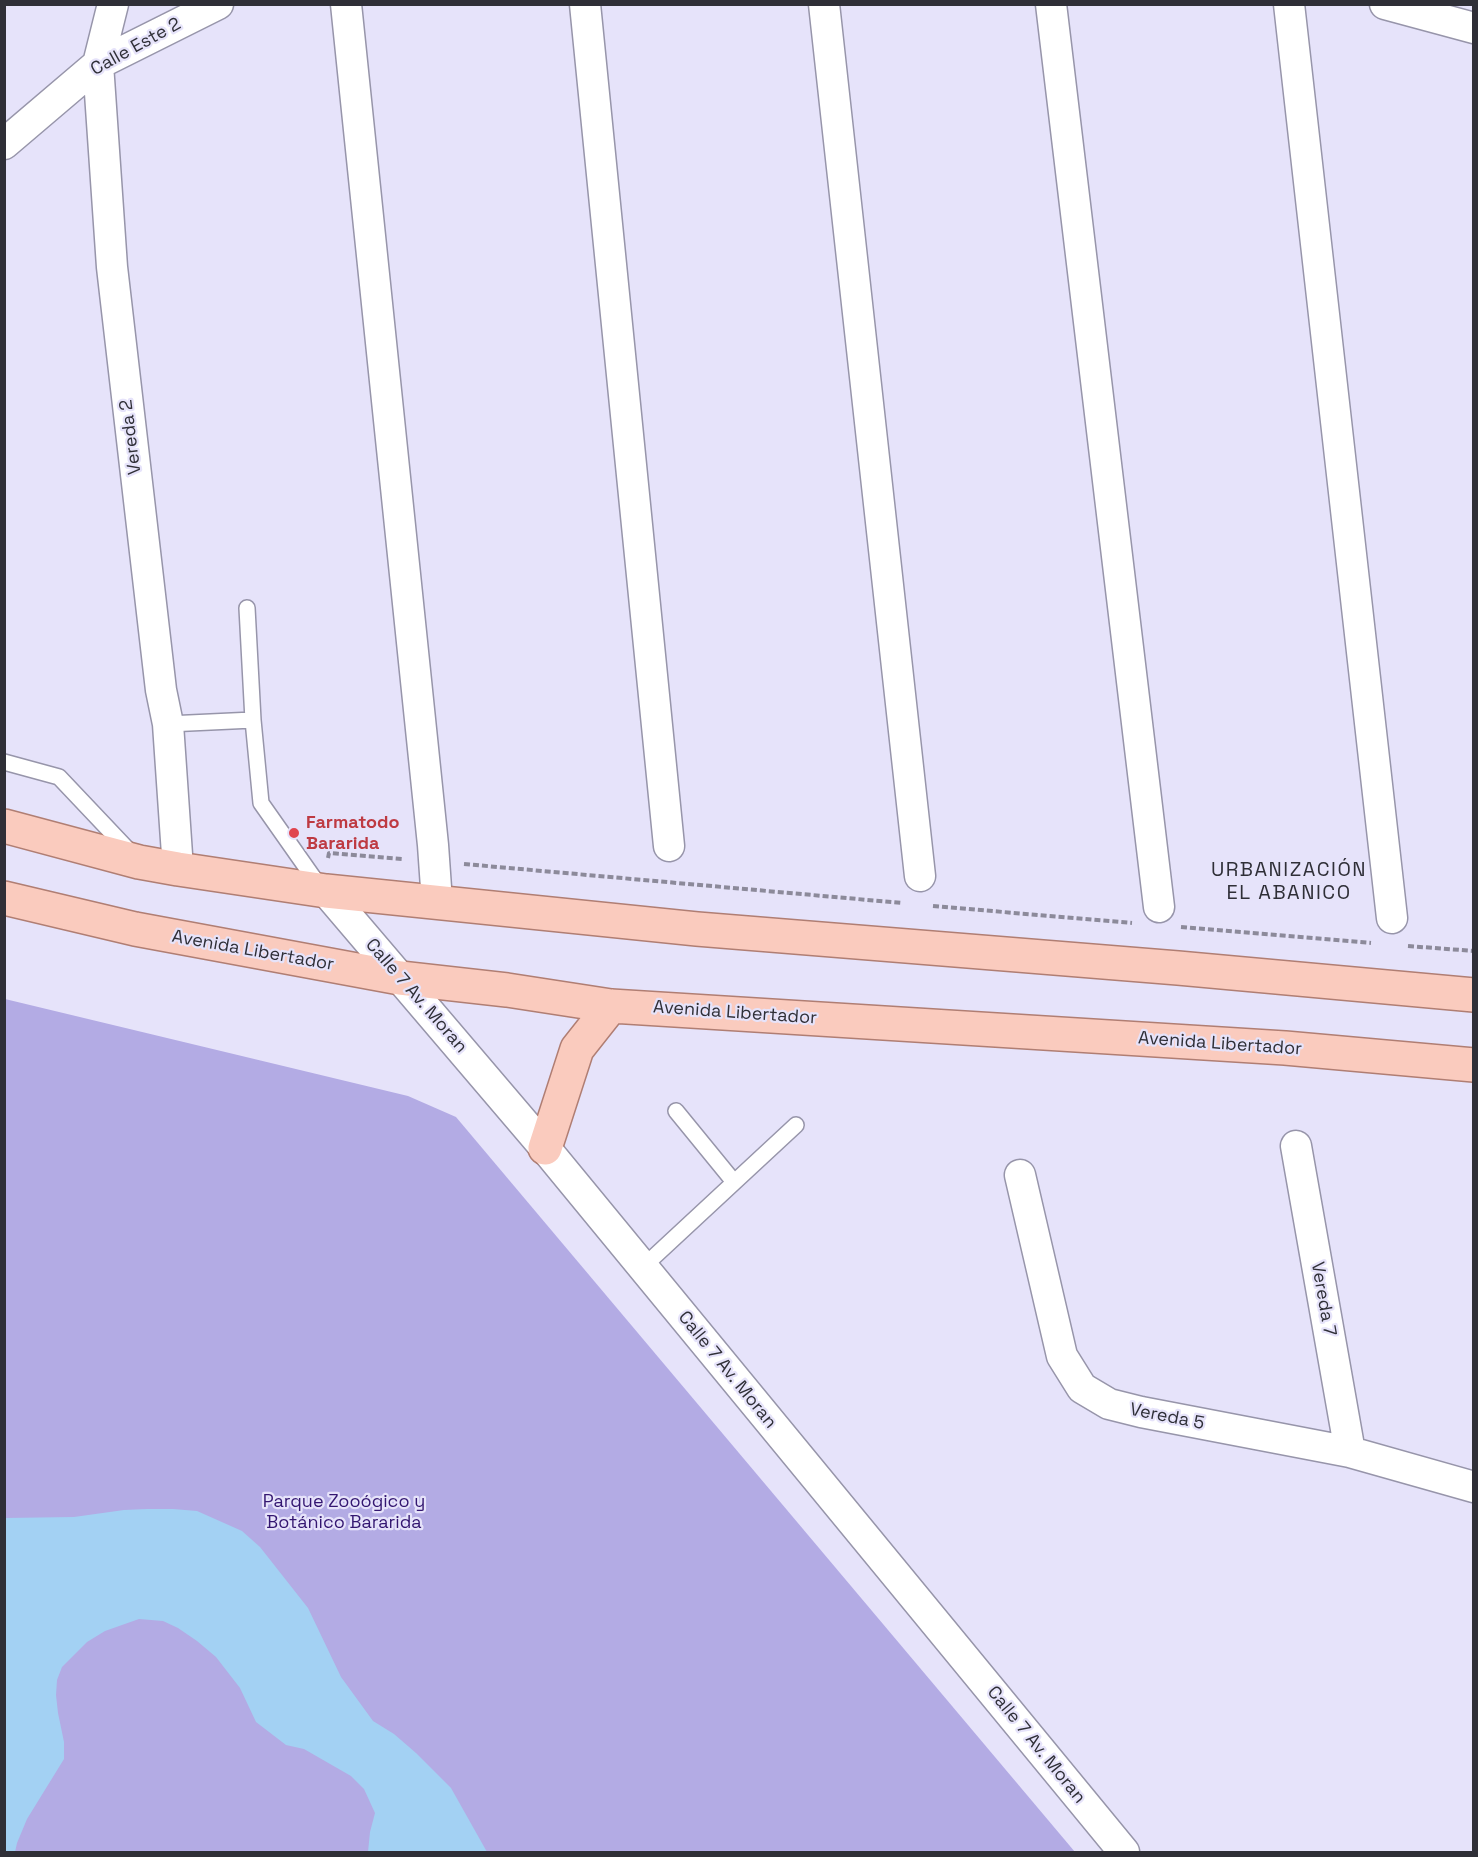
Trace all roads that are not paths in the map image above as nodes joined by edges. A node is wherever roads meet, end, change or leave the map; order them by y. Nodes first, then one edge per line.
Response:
1 (113, 4) edge
2 (218, 4) edge
3 (346, 4) edge
4 (585, 4) edge
5 (824, 4) edge
6 (1051, 4) edge
7 (1289, 4) edge
8 (1385, 4) edge
9 (1473, 28) edge
10 (98, 64) junction
11 (4, 144) edge
12 (247, 608) dead end
13 (253, 720) junction
14 (168, 724) junction
15 (4, 762) edge
16 (4, 826) edge
17 (669, 846) dead end
18 (139, 862) junction
19 (178, 869) junction
20 (920, 876) dead end
21 (326, 891) junction
22 (4, 898) edge
23 (437, 902) junction
24 (1157, 919) road end
25 (1391, 936) road end
26 (400, 978) junction
27 (1473, 995) edge
28 (611, 1006) junction
29 (1473, 1065) edge
30 (676, 1111) dead end
31 (796, 1125) dead end
32 (1296, 1146) dead end
33 (545, 1148) junction
34 (1020, 1175) dead end
35 (734, 1182) junction
36 (643, 1267) junction
37 (1350, 1452) junction
38 (1473, 1487) edge
39 (1124, 1852) edge

1 - 10 street, Vereda 2
2 - 10 street, Calle Este 2
3 - 23 street
4 - 17 street
5 - 20 street
6 - 24 street
7 - 25 street
8 - 9 street
10 - 11 street, Calle Este 2
10 - 14 street, Vereda 2
12 - 13 lane
13 - 14 lane
13 - 21 lane
14 - 19 street, Vereda 2
15 - 18 lane
16 - 18 main road
18 - 19 main road
19 - 21 main road
21 - 23 main road
21 - 26 street, Calle 7 Av. Moran
22 - 26 main road, Avenida Libertador
23 - 27 main road
26 - 28 main road, Avenida Libertador
26 - 33 street, Calle 7 Av. Moran
28 - 29 main road, Avenida Libertador
28 - 33 main road
30 - 35 lane
31 - 35 lane
32 - 37 street, Vereda 7
33 - 36 street, Calle 7 Av. Moran
34 - 37 street, Vereda 5
35 - 36 lane
36 - 39 street, Calle 7 Av. Moran
37 - 38 street, Vereda 5

